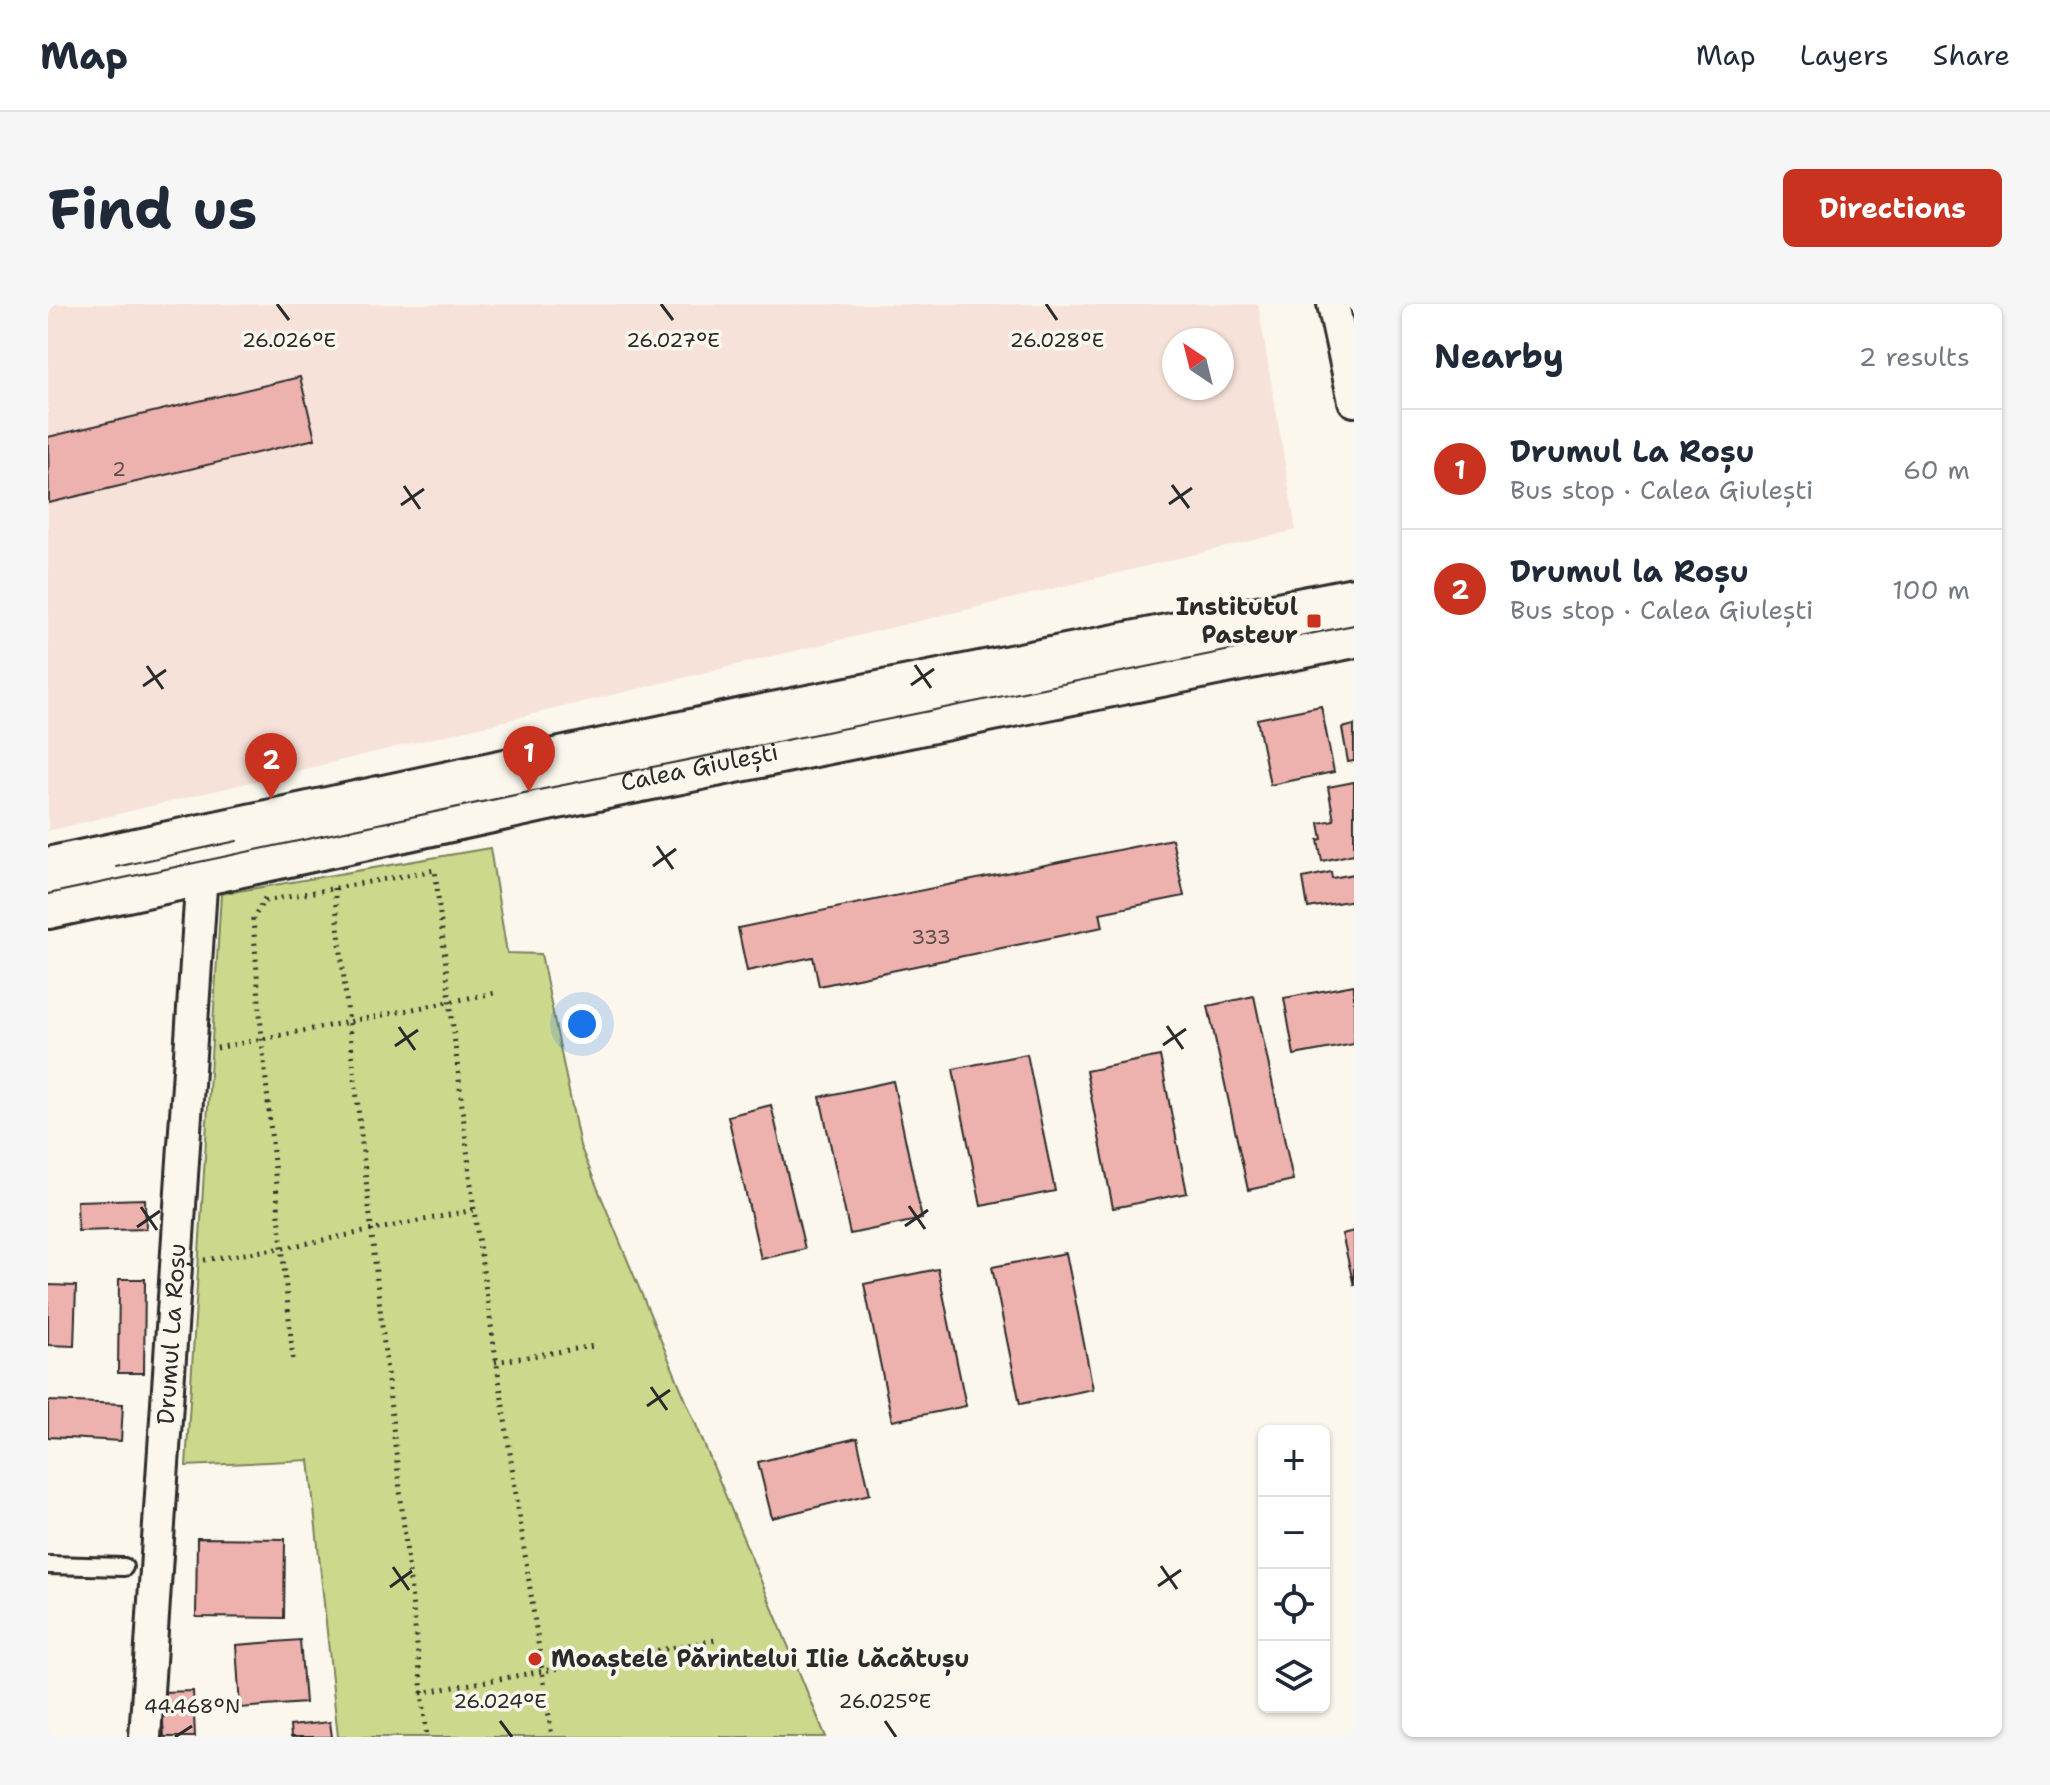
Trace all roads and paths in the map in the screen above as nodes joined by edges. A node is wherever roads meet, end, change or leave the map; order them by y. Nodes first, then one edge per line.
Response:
1 (1333, 304) edge
2 (1354, 401) edge
3 (1354, 600) edge
4 (1354, 635) edge
5 (204, 854) junction
6 (48, 870) edge
7 (334, 888) junction
8 (48, 906) edge
9 (494, 993) dead end
10 (449, 1001) junction
11 (349, 1022) junction
12 (262, 1040) junction
13 (217, 1048) dead end
14 (474, 1210) junction
15 (371, 1230) junction
16 (283, 1248) junction
17 (204, 1260) dead end
18 (594, 1346) dead end
19 (293, 1359) dead end
20 (495, 1362) junction
21 (48, 1565) edge
22 (124, 1567) dead end
23 (715, 1640) dead end
24 (543, 1670) junction
25 (421, 1693) junction
26 (145, 1737) edge
27 (427, 1737) edge
28 (552, 1737) edge

1 - 2 street
3 - 5 main road, Calea Giulești
4 - 5 main road, Calea Giulești
5 - 6 main road, Calea Giulești
5 - 8 main road, Calea Giulești
5 - 26 street, Drumul La Roșu
7 - 10 path
7 - 11 path
7 - 12 path
9 - 10 path
10 - 11 path
10 - 14 path
11 - 12 path
11 - 15 path
12 - 13 path
12 - 16 path
14 - 15 path
14 - 20 path
15 - 16 path
15 - 25 path
16 - 17 path
16 - 19 path
18 - 20 path
20 - 24 path
21 - 22 lane
23 - 24 path
24 - 25 path
24 - 28 path
25 - 27 path

